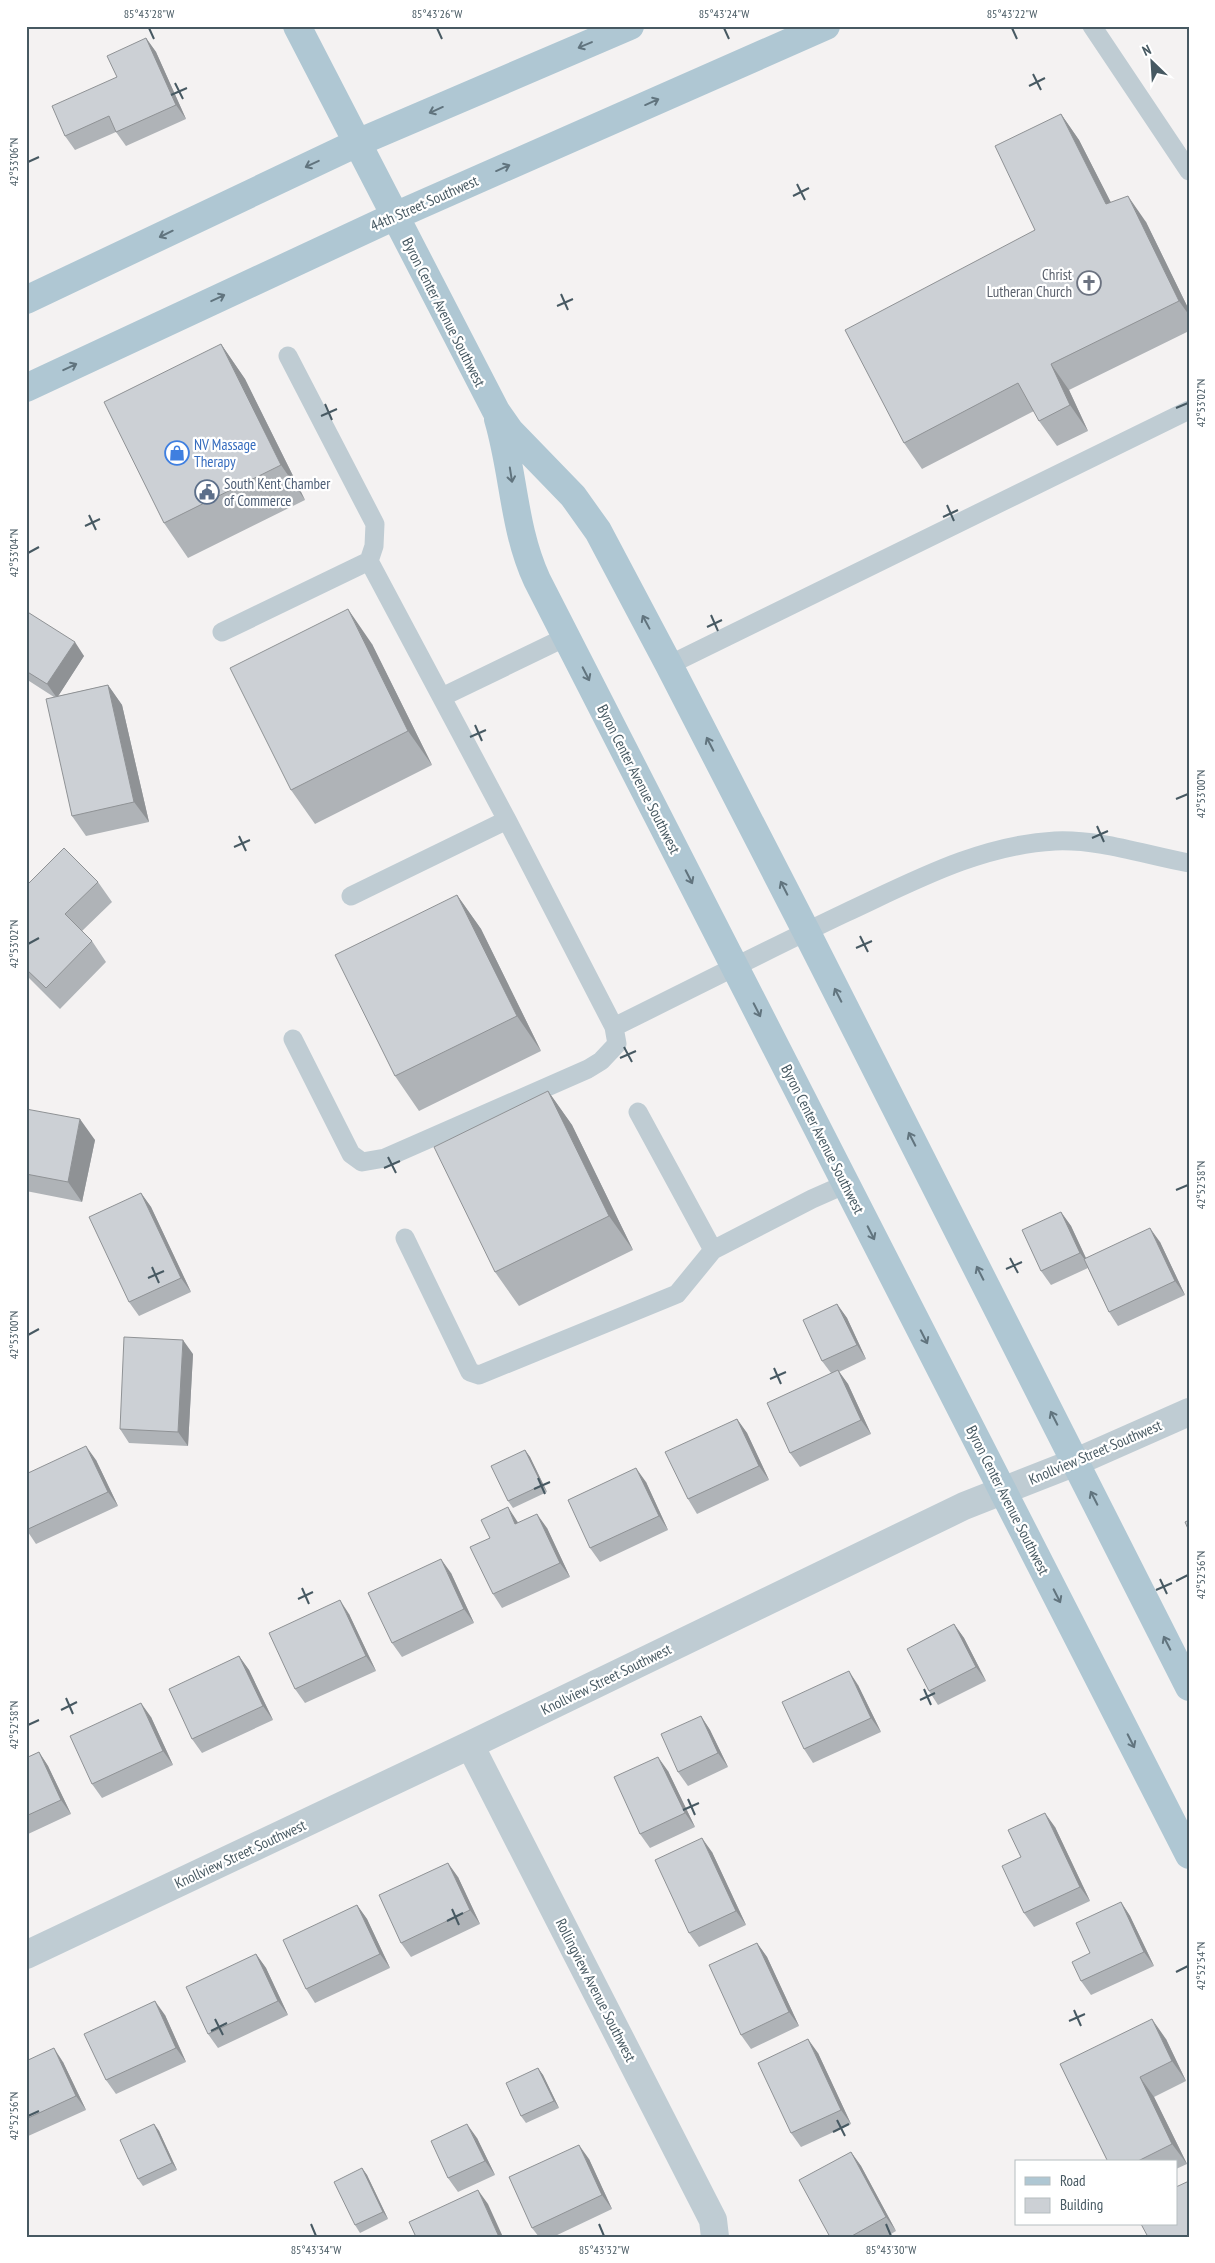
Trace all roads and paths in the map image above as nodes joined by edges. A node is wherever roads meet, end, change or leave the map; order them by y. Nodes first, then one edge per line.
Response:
1 (297, 26) edge
2 (630, 26) edge
3 (826, 26) edge
4 (1092, 26) edge
5 (357, 144) junction
6 (1189, 171) edge
7 (394, 216) junction
8 (26, 300) edge
9 (288, 356) dead end
10 (26, 388) edge
11 (1189, 410) edge
12 (496, 411) junction
13 (369, 561) junction
14 (222, 632) dead end
15 (566, 637) junction
16 (670, 665) junction
17 (442, 697) junction
18 (507, 820) junction
19 (1189, 863) edge
20 (351, 896) dead end
21 (806, 932) junction
22 (735, 967) junction
23 (614, 1028) junction
24 (293, 1039) dead end
25 (638, 1112) dead end
26 (846, 1184) junction
27 (406, 1238) dead end
28 (713, 1250) junction
29 (1189, 1412) edge
30 (1076, 1462) junction
31 (1003, 1491) junction
32 (1189, 1687) edge
33 (470, 1745) junction
34 (1189, 1855) edge
35 (26, 1956) edge
36 (715, 2237) edge

1 - 5 main road, Byron Center Avenue Southwest
2 -> 5 main road
7 -> 3 main road, 44th Street Southwest
4 - 6 lane
5 - 7 main road, Byron Center Avenue Southwest
5 -> 8 main road
10 -> 7 main road, 44th Street Southwest
7 - 12 main road, Byron Center Avenue Southwest
9 - 13 lane
11 - 16 lane
12 -> 15 main road, Byron Center Avenue Southwest
16 -> 12 main road, Byron Center Avenue Southwest
13 - 14 lane
13 - 17 lane
15 - 17 lane
15 -> 22 main road, Byron Center Avenue Southwest
21 -> 16 main road, Byron Center Avenue Southwest
17 - 18 lane
18 - 20 lane
18 - 23 lane
19 - 21 lane
21 - 22 lane
30 -> 21 main road, Byron Center Avenue Southwest
22 - 23 lane
22 -> 26 main road, Byron Center Avenue Southwest
23 - 24 lane
25 - 28 lane
26 - 28 lane
26 -> 31 main road, Byron Center Avenue Southwest
27 - 28 lane
29 - 30 street, Knollview Street Southwest
30 - 31 street, Knollview Street Southwest
32 -> 30 main road, Byron Center Avenue Southwest
31 - 33 street, Knollview Street Southwest
31 -> 34 main road, Byron Center Avenue Southwest
33 - 35 street, Knollview Street Southwest
33 - 36 street, Rollingview Avenue Southwest

